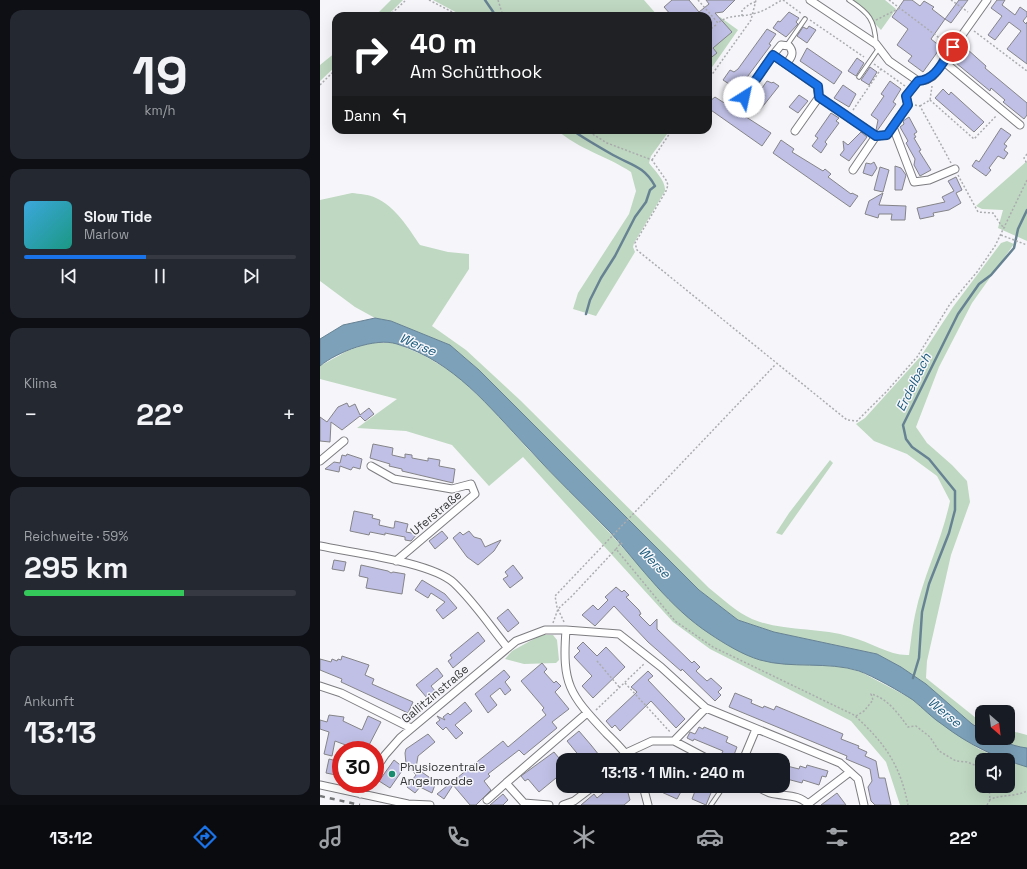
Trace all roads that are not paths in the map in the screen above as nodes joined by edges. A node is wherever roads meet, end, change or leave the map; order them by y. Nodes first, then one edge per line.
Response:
1 (810, 0) edge
2 (849, 0) edge
3 (987, 0) edge
4 (805, 19) dead end
5 (786, 45) junction
6 (878, 46) junction
7 (773, 55) junction
8 (943, 61) junction
9 (786, 64) junction
10 (859, 77) dead end
11 (918, 81) junction
12 (744, 97) dead end
13 (819, 97) junction
14 (1020, 125) dead end
15 (893, 127) junction
16 (795, 131) dead end
17 (876, 136) junction
18 (955, 169) road end
19 (853, 170) dead end
20 (344, 441) dead end
21 (320, 461) edge
22 (371, 466) dead end
23 (320, 546) edge
24 (396, 561) junction
25 (566, 630) junction
26 (507, 647) junction
27 (320, 686) edge
28 (706, 708) junction
29 (589, 714) junction
30 (411, 728) junction
31 (756, 729) junction
32 (674, 741) junction
33 (624, 753) edge
34 (635, 753) edge
35 (697, 753) edge
36 (746, 753) edge
37 (384, 756) edge
38 (850, 772) junction
39 (506, 783) junction
40 (320, 785) edge
41 (585, 793) edge
42 (645, 793) edge
43 (720, 793) edge
44 (771, 793) edge
45 (360, 794) joint
46 (487, 800) dead end
47 (809, 804) edge
48 (430, 805) edge
49 (549, 805) edge
50 (563, 805) edge
51 (648, 805) edge
52 (712, 805) edge
53 (864, 805) edge

1 - 6 street
2 - 6 lane
3 - 8 street
4 - 5 lane
5 - 7 street
5 - 9 street
6 - 10 lane
6 - 11 street
7 - 9 street
7 - 12 street
8 - 11 street
8 - 14 street
9 - 13 street
11 - 15 street
13 - 16 street
13 - 17 street
15 - 17 street
15 - 18 street
17 - 19 street
20 - 21 street
22 - 24 street, Uferstraße
23 - 24 street
24 - 26 street
25 - 26 street, Gallitzinstraße
25 - 28 street, Gallitzinstraße
25 - 29 street
26 - 30 street, Gallitzinstraße
27 - 30 street
28 - 31 street, Gallitzinstraße
28 - 32 street
29 - 33 street
29 - 39 street
30 - 37 street, Gallitzinstraße
31 - 36 street
31 - 38 street, Gallitzinstraße
32 - 34 street
32 - 35 street
38 - 47 street
38 - 53 street
39 - 46 street
39 - 49 street
40 - 45 street
41 - 50 street
42 - 51 street
43 - 52 lane
44 - 47 street
45 - 48 street

